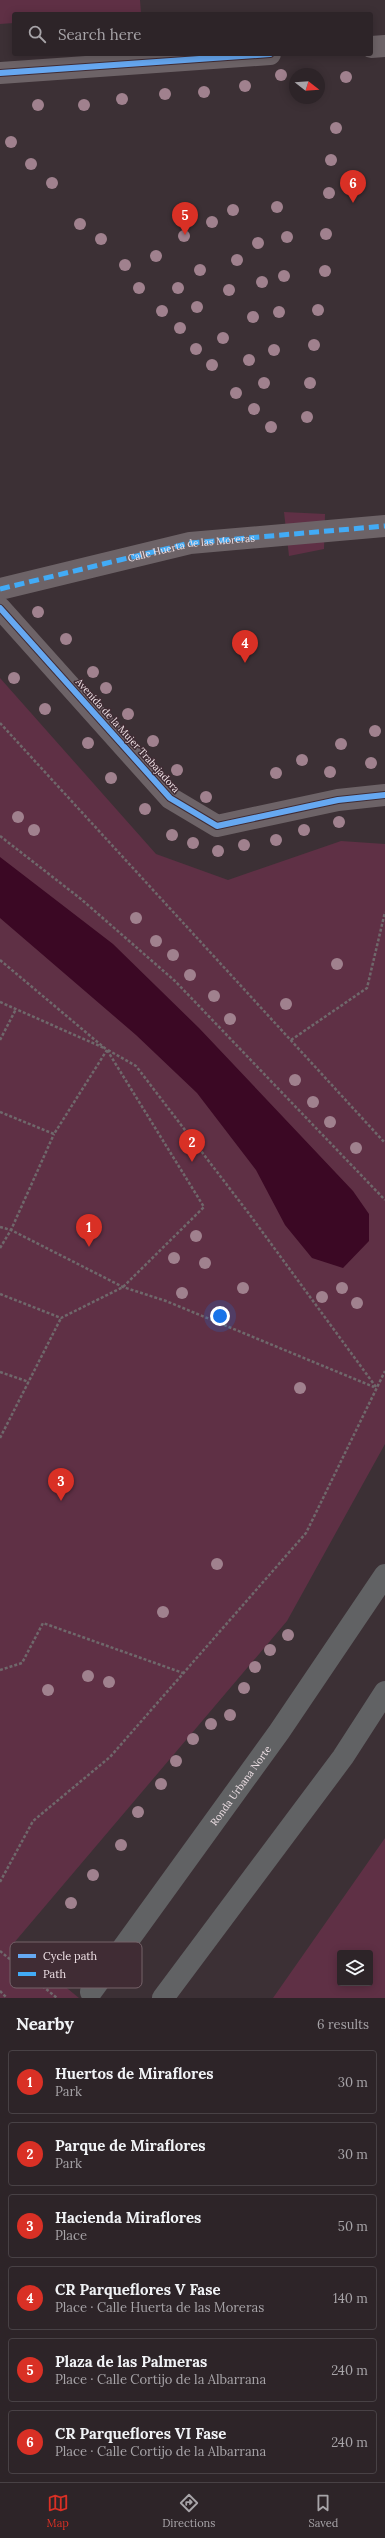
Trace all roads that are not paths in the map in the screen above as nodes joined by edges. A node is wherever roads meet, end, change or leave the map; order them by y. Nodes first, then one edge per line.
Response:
1 (385, 46) edge
2 (373, 47) edge
3 (242, 56) edge
4 (0, 73) edge
5 (385, 526) edge
6 (0, 589) edge
7 (0, 608) edge
8 (385, 794) edge
9 (385, 1575) edge
10 (385, 1692) edge
11 (126, 1942) edge
12 (93, 1988) edge
13 (90, 1992) dead end
14 (163, 1998) edge

1 - 2 street
3 - 4 street
5 - 6 street, Calle Huerta de las Moreras
7 - 8 street, Avenida de la Mujer Trabajadora
9 - 11 main road, Ronda Urbana Norte
10 - 14 main road
12 - 13 main road, Ronda Urbana Norte

